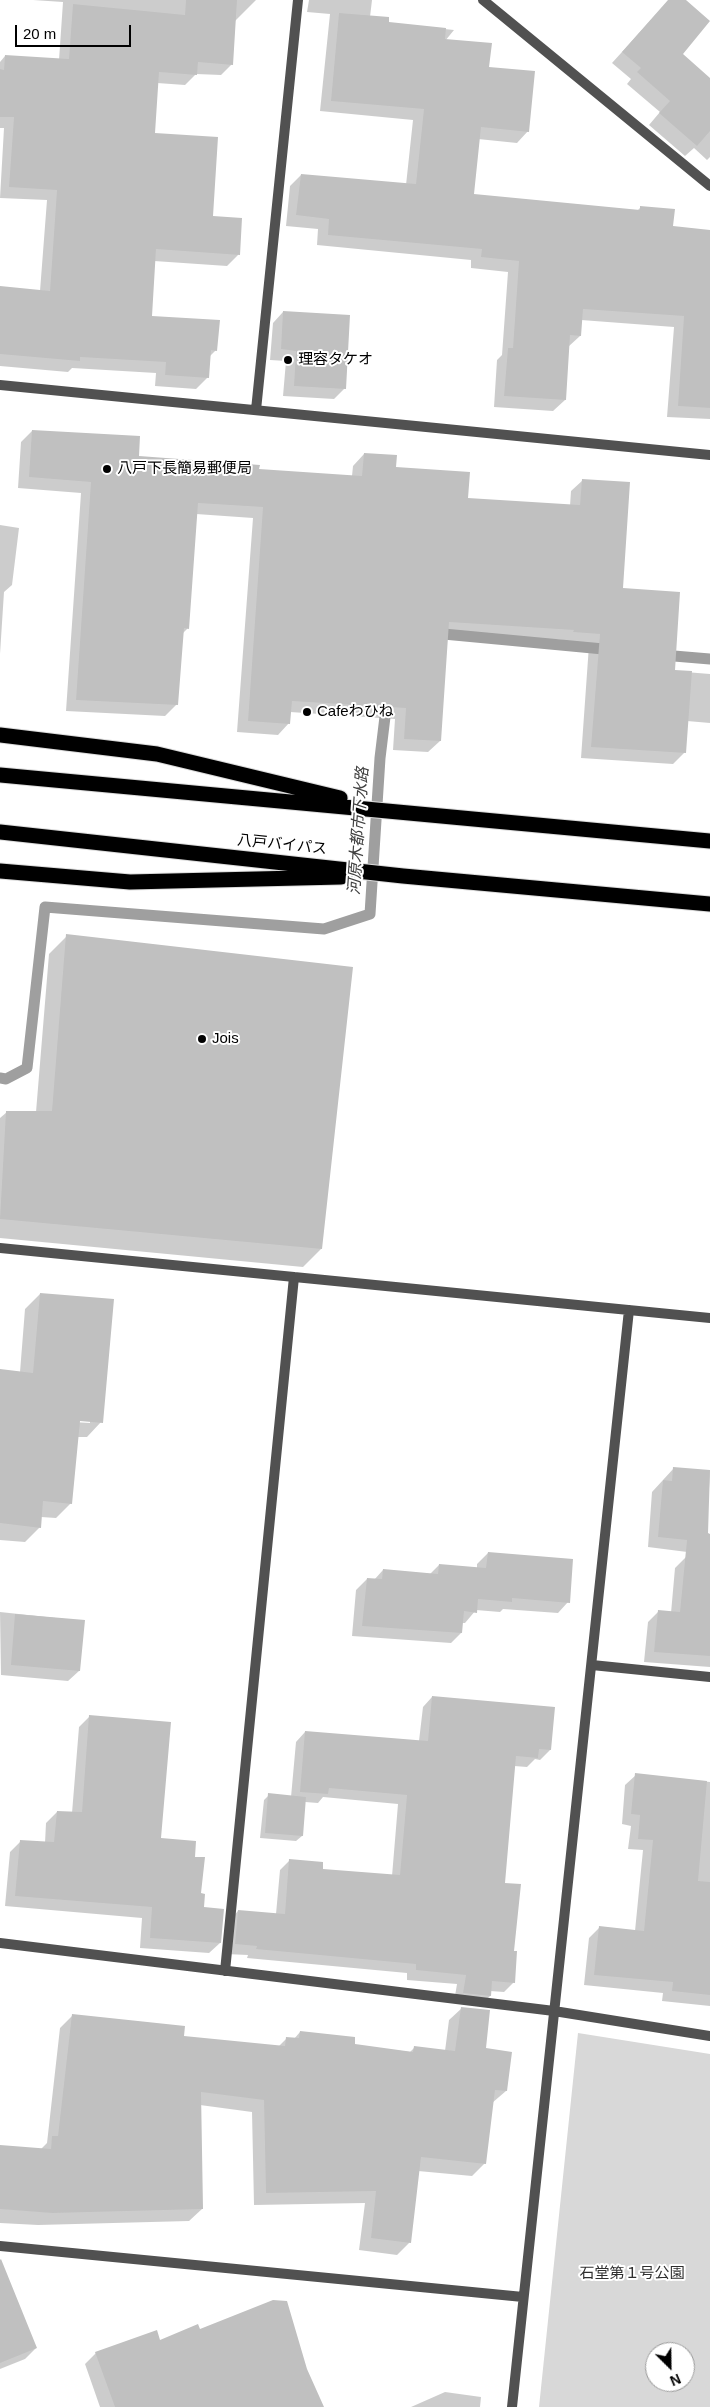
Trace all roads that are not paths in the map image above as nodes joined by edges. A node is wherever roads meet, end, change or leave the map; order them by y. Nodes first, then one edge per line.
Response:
1 (298, 0) edge
2 (483, 0) edge
3 (710, 186) edge
4 (0, 385) edge
5 (256, 410) junction
6 (710, 455) edge
7 (0, 735) edge
8 (0, 775) edge
9 (389, 811) junction
10 (0, 832) edge
11 (710, 841) edge
12 (0, 871) edge
13 (402, 876) junction
14 (710, 904) edge
15 (0, 1248) edge
16 (294, 1277) junction
17 (629, 1310) junction
18 (710, 1318) edge
19 (592, 1665) junction
20 (710, 1677) edge
21 (0, 1943) edge
22 (225, 1971) junction
23 (554, 2011) junction
24 (710, 2036) edge
25 (0, 2246) edge
26 (523, 2297) junction
27 (512, 2407) edge

1 - 5 street
2 - 3 street
4 - 5 street
5 - 6 street
7 - 9 highway
8 - 9 highway
9 - 11 highway
10 - 13 highway, 八戸バイパス
12 - 13 highway
13 - 14 highway, 八戸バイパス
15 - 16 street
16 - 17 street
16 - 22 street
17 - 18 street
17 - 19 street
19 - 20 street
19 - 23 street
21 - 22 street
22 - 23 street
23 - 24 street
23 - 26 street
25 - 26 street
26 - 27 street

